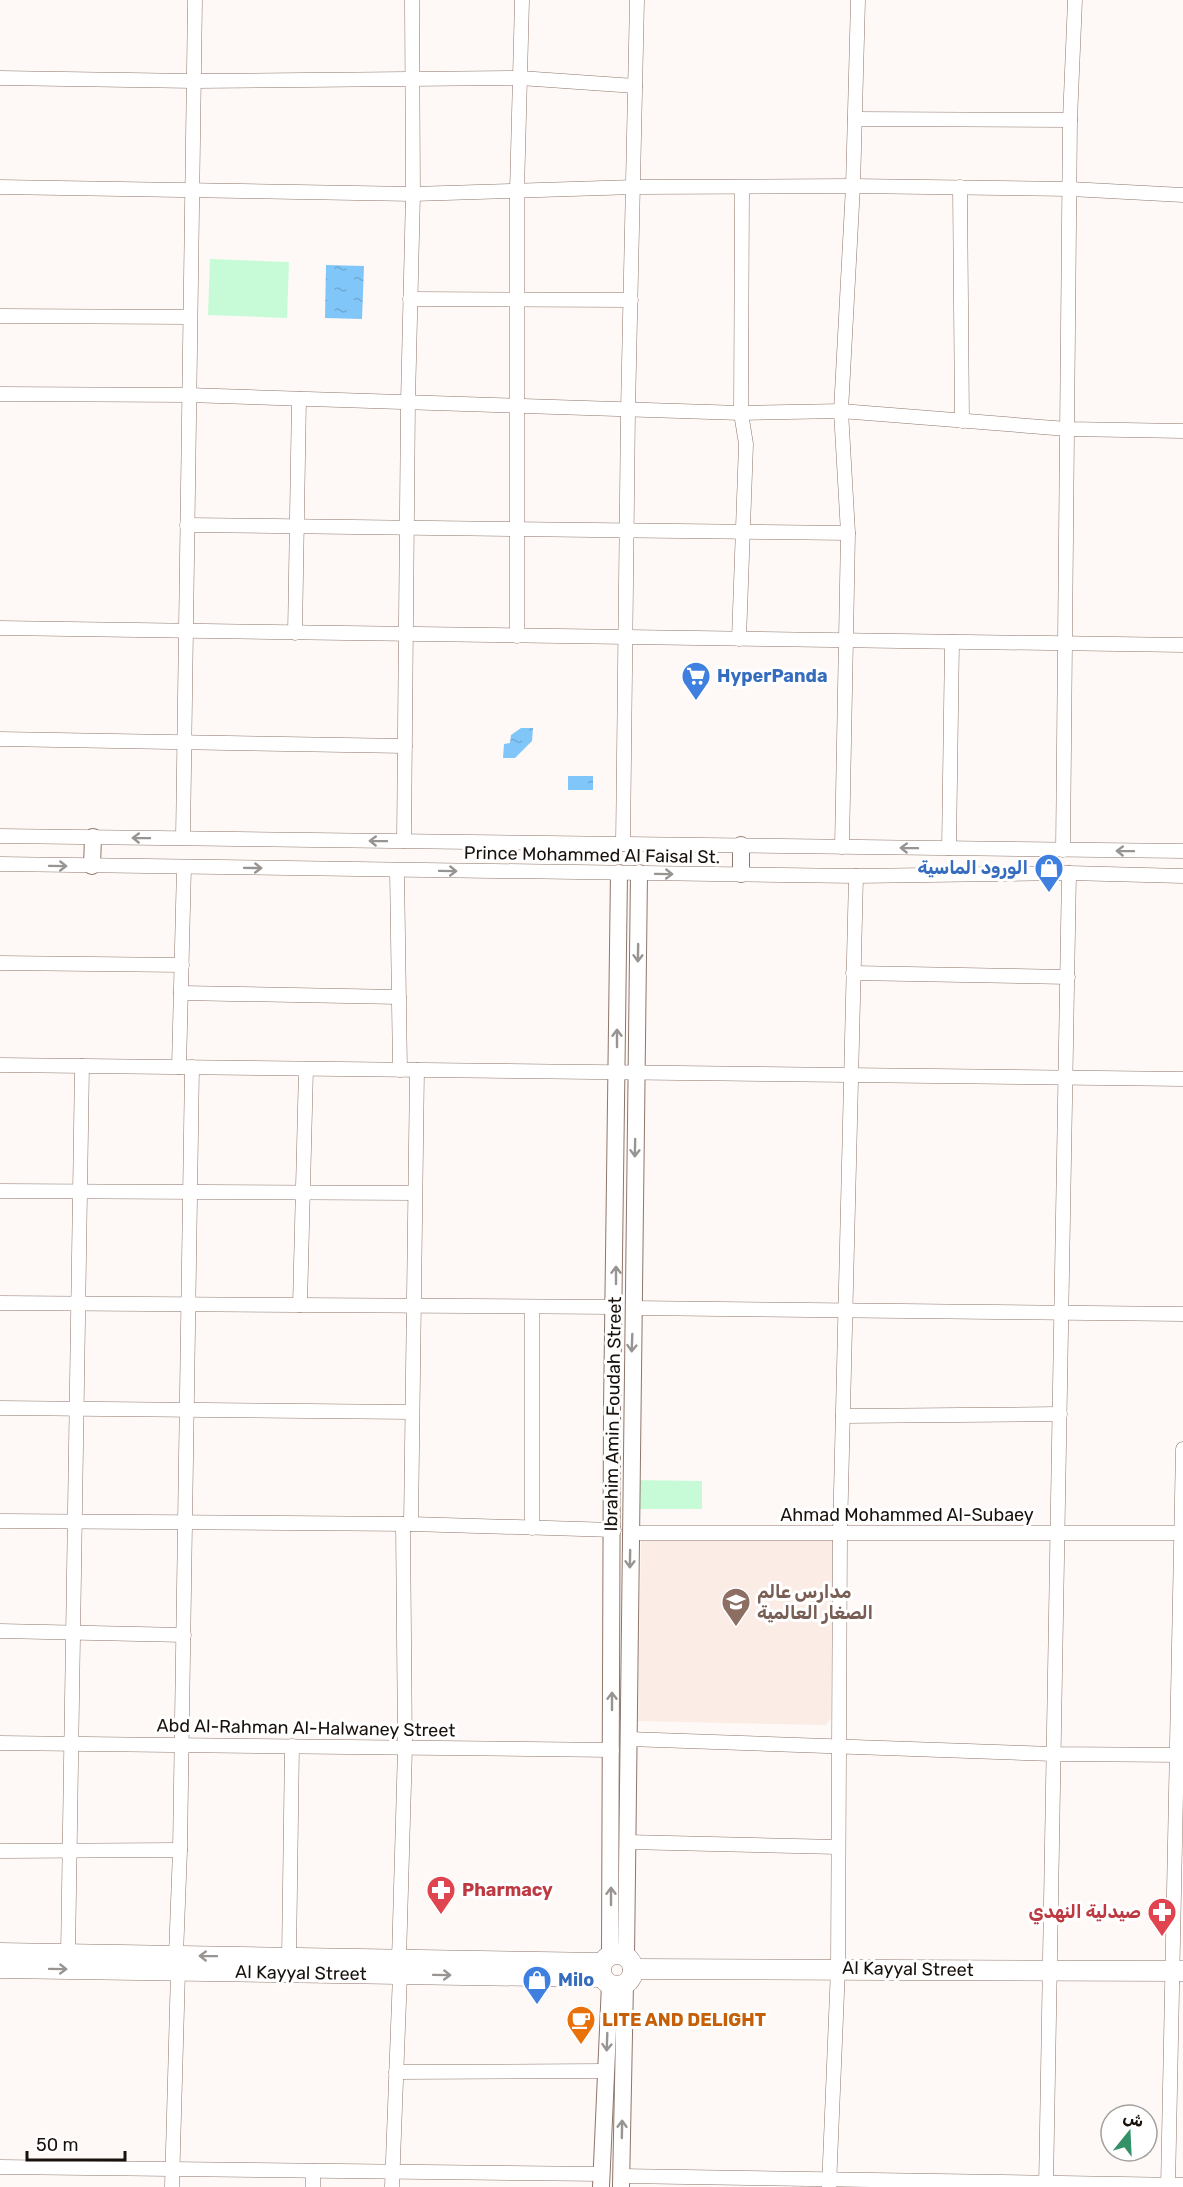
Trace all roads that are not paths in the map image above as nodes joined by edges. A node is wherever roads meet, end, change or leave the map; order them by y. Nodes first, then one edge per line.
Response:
1 (195, 0) edge
2 (412, 0) edge
3 (522, 0) edge
4 (637, 0) edge
5 (858, 0) edge
6 (1075, 0) edge
7 (0, 78) edge
8 (412, 78) junction
9 (520, 78) junction
10 (194, 81) junction
11 (635, 86) junction
12 (855, 119) junction
13 (1070, 120) junction
14 (853, 186) junction
15 (0, 187) edge
16 (635, 187) junction
17 (960, 187) junction
18 (742, 188) junction
19 (1070, 189) junction
20 (192, 190) junction
21 (517, 191) junction
22 (413, 194) junction
23 (1183, 195) edge
24 (410, 299) junction
25 (517, 299) junction
26 (631, 300) junction
27 (0, 316) edge
28 (190, 317) junction
29 (0, 394) edge
30 (188, 395) junction
31 (299, 399) junction
32 (408, 401) junction
33 (518, 405) junction
34 (628, 410) junction
35 (842, 411) junction
36 (741, 412) junction
37 (962, 421) junction
38 (1067, 429) junction
39 (1183, 431) edge
40 (187, 525) junction
41 (297, 526) junction
42 (408, 528) junction
43 (518, 529) junction
44 (628, 530) junction
45 (743, 532) junction
46 (848, 533) junction
47 (0, 628) edge
48 (186, 631) junction
49 (295, 633) junction
50 (407, 634) junction
51 (517, 636) junction
52 (626, 637) junction
53 (739, 639) junction
54 (846, 640) junction
55 (952, 642) junction
56 (1065, 643) junction
57 (1183, 645) edge
58 (0, 739) edge
59 (184, 742) junction
60 (405, 746) junction
61 (0, 836) edge
62 (93, 837) junction
63 (183, 838) junction
64 (404, 841) junction
65 (623, 844) junction
66 (741, 845) junction
67 (842, 847) junction
68 (949, 848) junction
69 (1063, 850) junction
70 (1183, 851) edge
71 (0, 864) edge
72 (92, 866) junction
73 (184, 867) junction
74 (398, 870) junction
75 (619, 873) junction
76 (639, 873) junction
77 (1069, 873) junction
78 (741, 874) junction
79 (856, 876) junction
80 (1183, 876) edge
81 (0, 963) edge
82 (182, 965) junction
83 (853, 973) junction
84 (1068, 977) junction
85 (181, 993) junction
86 (399, 997) junction
87 (618, 1009) junction
88 (637, 1009) junction
89 (0, 1065) edge
90 (82, 1066) junction
91 (186, 1067) junction
92 (306, 1069) junction
93 (400, 1070) junction
94 (417, 1070) junction
95 (617, 1072) junction
96 (636, 1073) junction
97 (851, 1075) junction
98 (1066, 1077) junction
99 (1183, 1079) edge
100 (0, 1191) edge
101 (80, 1192) junction
102 (191, 1192) junction
103 (303, 1192) junction
104 (415, 1192) junction
105 (0, 1303) edge
106 (78, 1304) junction
107 (189, 1304) junction
108 (300, 1305) junction
109 (414, 1306) junction
110 (532, 1306) junction
111 (615, 1307) junction
112 (633, 1308) junction
113 (845, 1311) junction
114 (1062, 1313) junction
115 (1183, 1314) edge
116 (0, 1408) edge
117 (631, 1408) junction
118 (77, 1409) junction
119 (612, 1409) junction
120 (187, 1410) junction
121 (412, 1412) junction
122 (1060, 1414) junction
123 (843, 1416) junction
124 (1183, 1449) edge
125 (0, 1521) edge
126 (75, 1522) junction
127 (185, 1523) junction
128 (407, 1524) junction
129 (532, 1528) junction
130 (614, 1530) junction
131 (631, 1533) junction
132 (840, 1533) junction
133 (1058, 1533) junction
134 (1182, 1533) edge
135 (0, 1631) edge
136 (73, 1633) junction
137 (184, 1635) junction
138 (628, 1739) junction
139 (0, 1743) edge
140 (72, 1744) junction
141 (837, 1744) junction
142 (182, 1745) junction
143 (292, 1746) junction
144 (405, 1748) junction
145 (612, 1750) junction
146 (1054, 1754) junction
147 (1180, 1755) edge
148 (627, 1842) junction
149 (838, 1847) junction
150 (180, 1850) junction
151 (0, 1851) edge
152 (70, 1851) junction
153 (0, 1953) edge
154 (68, 1954) junction
155 (289, 1958) junction
156 (177, 1963) junction
157 (399, 1967) junction
158 (0, 1968) edge
159 (838, 1968) junction
160 (615, 1970) junction
161 (1050, 1971) junction
162 (1178, 1971) edge
163 (396, 2072) junction
164 (606, 2072) junction
165 (0, 2167) edge
166 (172, 2170) junction
167 (313, 2171) junction
168 (392, 2172) junction
169 (602, 2181) edge
170 (621, 2182) edge
171 (829, 2184) edge
172 (1046, 2185) edge
173 (1168, 2186) edge
174 (1183, 2186) edge
175 (172, 2187) edge
176 (313, 2187) edge
177 (392, 2187) edge

1 - 10 street
2 - 8 street
3 - 9 street
4 - 11 street
5 - 12 street
6 - 13 street
7 - 10 street
8 - 9 street
8 - 10 street
8 - 22 street
9 - 11 street
9 - 21 street
10 - 20 street
11 - 16 street
12 - 13 street
12 - 14 street
13 - 19 street
14 - 17 street
14 - 18 street
14 - 35 street
15 - 20 street
16 - 18 street
16 - 21 street
16 - 26 street
17 - 19 street
17 - 37 street
18 - 36 street
19 - 23 street
19 - 38 street
20 - 22 street
20 - 28 street
21 - 22 street
21 - 25 street
22 - 24 street
24 - 25 street
24 - 32 street
25 - 26 street
25 - 33 street
26 - 34 street
27 - 28 street
28 - 30 street
29 - 30 street
30 - 31 street
30 - 40 street
31 - 32 street
31 - 41 street
32 - 33 street
32 - 42 street
33 - 34 street
33 - 43 street
34 - 36 street
34 - 44 street
35 - 36 street
35 - 37 street
35 - 46 street
36 - 45 street
37 - 38 street
38 - 39 street
38 - 56 street
40 - 41 street
40 - 48 street
41 - 42 street
41 - 49 street
42 - 43 street
42 - 50 street
43 - 44 street
43 - 51 street
44 - 45 street
44 - 52 street
45 - 46 street
45 - 53 street
46 - 54 street
47 - 48 street
48 - 49 street
48 - 59 street
49 - 50 street
50 - 51 street
50 - 60 street
51 - 52 street
52 - 53 street
52 - 65 street
53 - 54 street
54 - 55 street
54 - 67 street
55 - 56 street
55 - 68 street
56 - 57 street
56 - 69 street
58 - 59 street
59 - 60 street
59 - 63 street
60 - 64 street
61 - 62 street, Prince Mohammed Al Faisal St.
63 -> 62 street, Prince Mohammed Al Faisal St.
62 - 72 street
64 -> 63 street, Prince Mohammed Al Faisal St.
64 - 65 street, Prince Mohammed Al Faisal St.
65 - 66 street, Prince Mohammed Al Faisal St.
66 - 67 street, Prince Mohammed Al Faisal St.
66 - 78 street
68 -> 67 street, Prince Mohammed Al Faisal St.
68 - 69 street, Prince Mohammed Al Faisal St.
70 -> 69 street, Prince Mohammed Al Faisal St.
71 -> 72 street, Prince Mohammed Al Faisal St.
72 - 73 street, Prince Mohammed Al Faisal St.
73 -> 74 street, Prince Mohammed Al Faisal St.
73 - 82 street
74 -> 75 street, Prince Mohammed Al Faisal St.
74 - 86 street
75 - 76 street, Prince Mohammed Al Faisal St.
75 - 87 street, Ibrahim Amin Foudah Street
76 -> 78 street, Prince Mohammed Al Faisal St.
76 -> 88 street, Ibrahim Amin Foudah Street
77 - 79 street, Prince Mohammed Al Faisal St.
77 - 80 street, Prince Mohammed Al Faisal St.
77 - 84 street
78 - 79 street, Prince Mohammed Al Faisal St.
79 - 83 street
81 - 82 street
82 - 85 street
83 - 84 street
83 - 97 street
84 - 98 street
85 - 86 street
85 - 91 street
86 - 93 street
87 - 88 street
95 -> 87 street, Ibrahim Amin Foudah Street
88 - 96 street, Ibrahim Amin Foudah Street
89 - 90 street
90 - 91 street
90 - 101 street
91 - 92 street
91 - 102 street
92 - 93 street
92 - 103 street
93 - 94 street
94 - 95 street
94 - 104 street
95 - 96 street
111 -> 95 street, Ibrahim Amin Foudah Street
96 - 97 street
96 -> 112 street, Ibrahim Amin Foudah Street
97 - 98 street
97 - 113 street
98 - 99 street
98 - 114 street
100 - 101 street
101 - 102 street
101 - 106 street
102 - 103 street
102 - 107 street
103 - 104 street
103 - 108 street
104 - 109 street
105 - 106 street
106 - 107 street
106 - 118 street
107 - 108 street
107 - 120 street
108 - 109 street
109 - 110 street
109 - 121 street
110 - 111 street
110 - 129 street
111 - 119 street, Ibrahim Amin Foudah Street
112 - 113 street
112 -> 117 street, Ibrahim Amin Foudah Street
113 - 114 street
113 - 123 street
114 - 115 street
114 - 122 street
116 - 118 street
117 - 119 street
117 - 131 street, Ibrahim Amin Foudah Street
118 - 120 street
118 - 126 street
119 - 130 street, Ibrahim Amin Foudah Street
120 - 121 street
120 - 127 street
121 - 128 street
122 - 123 street
122 - 133 street
123 - 132 street
124 - 134 street
125 - 126 street
126 - 127 street
126 - 136 street
127 - 128 street
127 - 137 street
128 - 129 street
128 - 144 street
129 - 130 street
145 -> 130 street, Ibrahim Amin Foudah Street
131 - 132 street, Ahmad Mohammed Al-Subaey
131 -> 138 street, Ibrahim Amin Foudah Street
132 - 133 street, Ahmad Mohammed Al-Subaey
132 - 141 street
133 - 134 street, Ahmad Mohammed Al-Subaey
133 - 146 street
134 - 147 street
135 - 136 street
136 - 137 street
136 - 140 street
137 - 142 street
138 - 141 street
138 - 148 street, Ibrahim Amin Foudah Street
139 - 140 street, Abd Al-Rahman Al-Halwaney Street
140 - 142 street, Abd Al-Rahman Al-Halwaney Street
140 - 152 street
141 - 146 street
141 - 149 street
142 - 143 street, Abd Al-Rahman Al-Halwaney Street
142 - 150 street
143 - 144 street, Abd Al-Rahman Al-Halwaney Street
143 - 155 street
144 - 145 street, Abd Al-Rahman Al-Halwaney Street
144 - 157 street
160 -> 145 street, Ibrahim Amin Foudah Street
146 - 147 street
146 - 161 street
147 - 162 street
148 - 149 street
148 - 160 street, Ibrahim Amin Foudah Street
149 - 159 street
150 - 152 street
150 - 156 street
151 - 152 street
152 - 154 street
153 - 154 main road, Al Kayyal Street
154 - 156 main road, Al Kayyal Street
155 -> 156 main road, Al Kayyal Street
155 - 157 main road, Al Kayyal Street
156 - 157 main road, Al Kayyal Street
158 -> 156 main road, Al Kayyal Street
156 - 166 street
157 - 160 main road, Al Kayyal Street
157 - 163 street
159 - 160 main road, Al Kayyal Street
159 - 161 main road, Al Kayyal Street
159 - 171 street
160 -> 164 street
170 -> 160 street
161 - 162 main road, Al Kayyal Street
161 - 172 street
162 - 173 street
163 - 164 street
163 - 168 street
164 - 169 street
165 - 166 street
166 - 167 street
166 - 175 street
167 - 168 street
167 - 176 street
168 - 169 street
168 - 177 street
170 - 171 street
171 - 172 street
172 - 173 street
173 - 174 street

